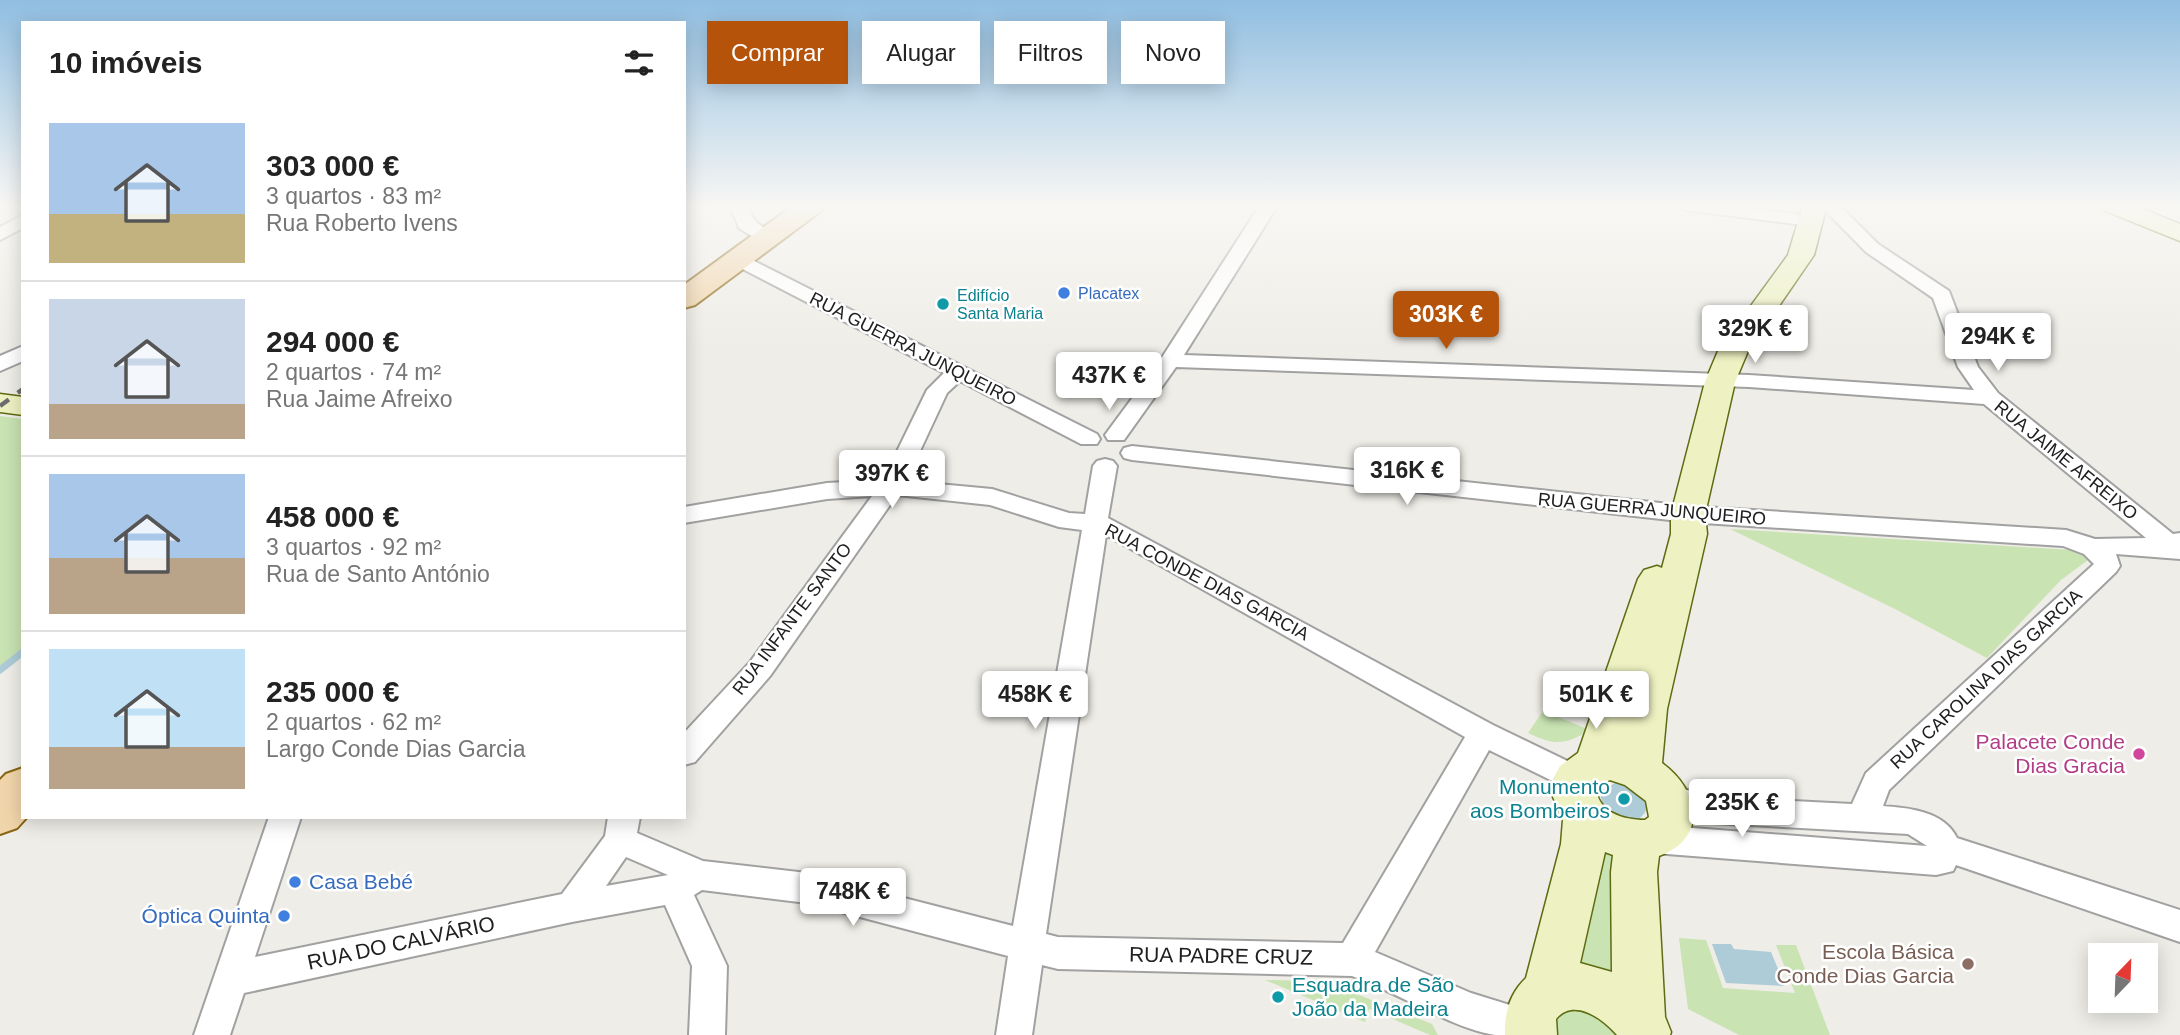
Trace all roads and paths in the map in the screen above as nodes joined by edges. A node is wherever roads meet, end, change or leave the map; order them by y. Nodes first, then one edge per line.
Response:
1 (746, 253) edge
2 (1238, 253) edge
3 (1802, 253) edge
4 (1880, 253) edge
5 (738, 259) junction
6 (686, 298) edge
7 (21, 353) edge
8 (1170, 361) junction
9 (0, 365) edge
10 (957, 373) junction
11 (1720, 382) junction
12 (1990, 398) junction
13 (0, 403) edge
14 (21, 406) edge
15 (1116, 435) junction
16 (1089, 439) junction
17 (1132, 453) junction
18 (1105, 466) junction
19 (891, 487) junction
20 (1688, 514) junction
21 (686, 515) edge
22 (1096, 522) junction
23 (2094, 548) junction
24 (2177, 548) edge
25 (1483, 733) junction
26 (686, 751) edge
27 (1654, 785) junction
28 (1586, 787) junction
29 (21, 790) edge
30 (0, 813) edge
31 (1781, 813) junction
32 (1862, 818) junction
33 (284, 819) edge
34 (622, 829) edge
35 (1646, 840) junction
36 (1946, 848) junction
37 (1800, 851) junction
38 (686, 882) junction
39 (572, 907) junction
40 (2180, 926) edge
41 (1026, 947) junction
42 (1352, 960) junction
43 (230, 979) junction
44 (1536, 1018) edge
45 (1643, 1028) edge
46 (212, 1035) edge
47 (707, 1035) edge
48 (1014, 1035) edge

1 - 5 main road
2 - 8 street
3 - 11 street
4 - 12 street, RUA JAIME AFREIXO
5 - 6 main road
5 - 10 street, RUA GUERRA JUNQUEIRO
7 - 9 street
8 - 11 street
8 - 15 street
10 - 16 street, RUA GUERRA JUNQUEIRO
10 - 19 street, RUA INFANTE SANTO
11 - 12 street
11 - 20 street
12 - 24 street, RUA JAIME AFREIXO
13 - 14 street
15 - 16 street
15 - 17 street
16 - 18 street
17 - 18 street
17 - 20 street, RUA GUERRA JUNQUEIRO
18 - 22 street
19 - 21 street, RUA CONDE DIAS GARCIA
19 - 22 street, RUA CONDE DIAS GARCIA
19 - 26 street, RUA INFANTE SANTO
20 - 23 street, RUA GUERRA JUNQUEIRO
20 - 27 street
20 - 28 street
22 - 25 street, RUA CONDE DIAS GARCIA
22 - 41 street
23 - 24 street, RUA GUERRA JUNQUEIRO
23 - 32 street, RUA CAROLINA DIAS GARCIA
25 - 28 street, RUA CONDE DIAS GARCIA
25 - 42 street
27 - 28 street
27 - 31 street
27 - 35 street
28 - 35 street
28 - 44 street
29 - 30 main road
31 - 32 street
31 - 37 street
32 - 36 street
33 - 43 street
34 - 38 street, RUA DO CALVÁRIO
34 - 39 street, RUA DO CALVÁRIO
35 - 37 street
35 - 45 street
36 - 37 street
36 - 40 street
38 - 39 street, RUA DO CALVÁRIO
38 - 41 street, RUA DO CALVÁRIO
38 - 47 street
39 - 43 street, RUA DO CALVÁRIO
41 - 42 street, RUA PADRE CRUZ
41 - 48 street
42 - 44 street, RUA PADRE CRUZ
43 - 46 street
44 - 45 street

